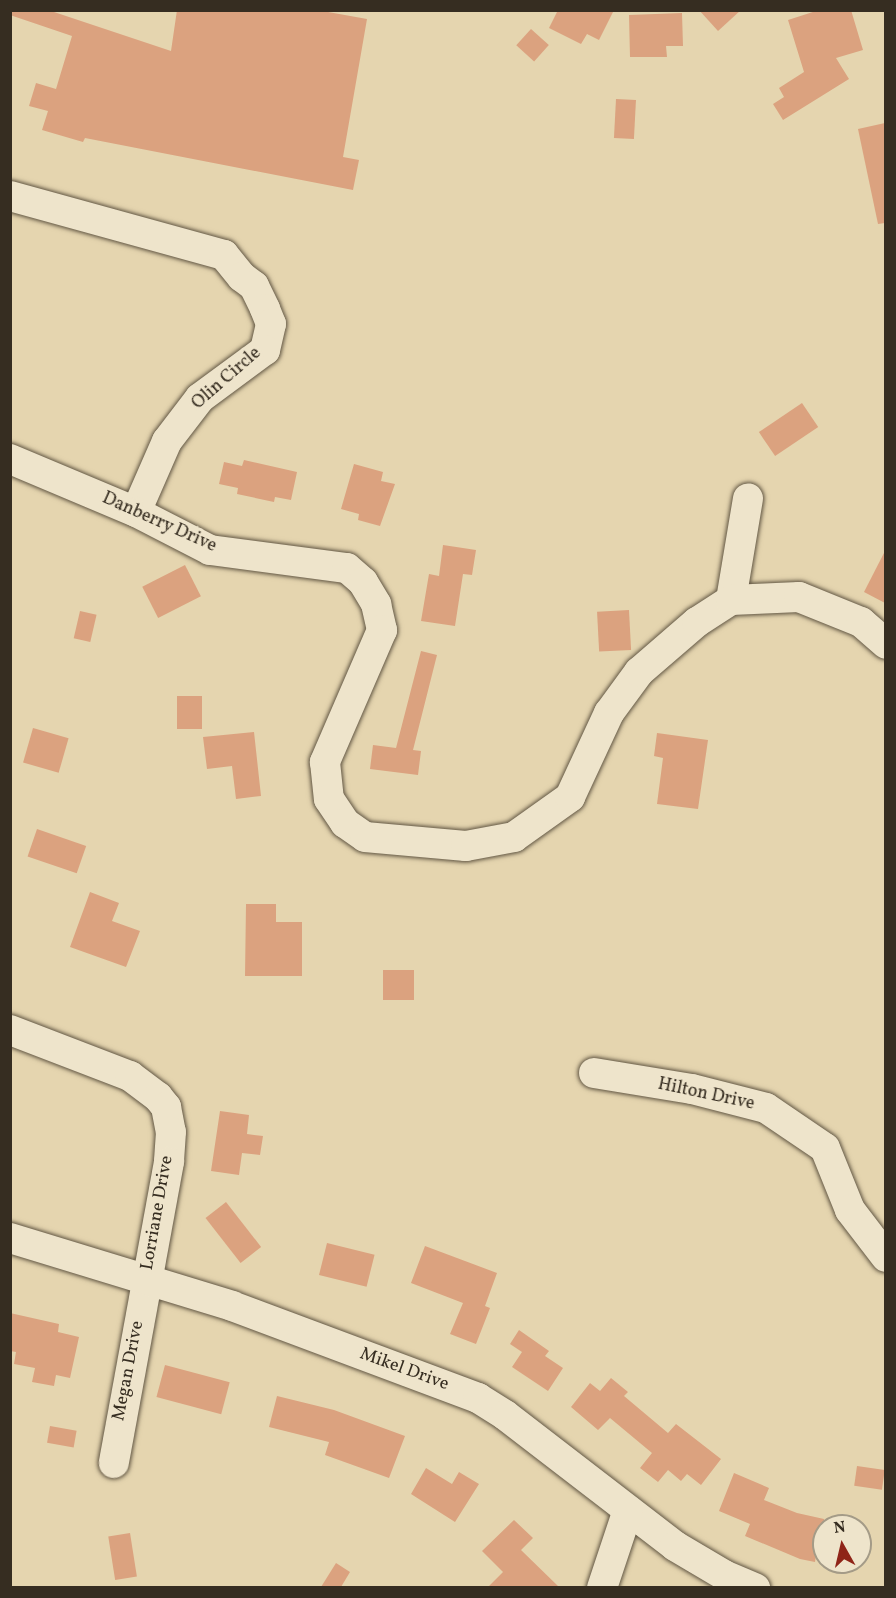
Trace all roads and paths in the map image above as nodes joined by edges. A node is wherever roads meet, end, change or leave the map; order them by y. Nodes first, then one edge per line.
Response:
1 (10, 196) edge
2 (10, 459) edge
3 (748, 498) dead end
4 (136, 512) junction
5 (731, 600) junction
6 (885, 644) edge
7 (10, 1030) edge
8 (594, 1073) dead end
9 (10, 1238) edge
10 (885, 1257) edge
11 (146, 1280) junction
12 (114, 1463) dead end
13 (628, 1510) junction
14 (602, 1587) edge
15 (755, 1587) edge

1 - 4 street, Olin Circle
2 - 4 street, Danberry Drive
3 - 5 street
4 - 5 street, Danberry Drive
5 - 6 street
7 - 11 street, Lorriane Drive
8 - 10 street, Hilton Drive
9 - 11 street, Mikel Drive
11 - 12 street, Megan Drive
11 - 13 street, Mikel Drive
13 - 14 street
13 - 15 street, Mikel Drive

